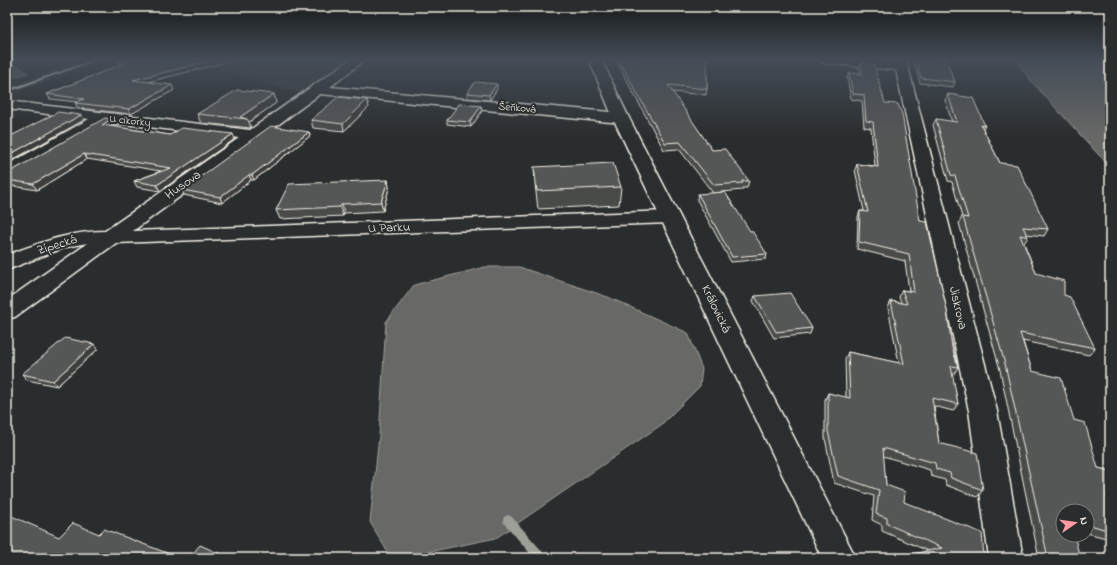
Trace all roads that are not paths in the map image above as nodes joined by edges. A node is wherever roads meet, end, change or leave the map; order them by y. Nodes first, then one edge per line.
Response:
1 (324, 85) edge
2 (607, 85) edge
3 (906, 85) edge
4 (318, 90) junction
5 (7, 106) edge
6 (103, 118) junction
7 (621, 118) junction
8 (254, 135) junction
9 (7, 172) edge
10 (670, 218) junction
11 (108, 237) junction
12 (7, 263) edge
13 (7, 311) edge
14 (839, 558) edge
15 (1006, 558) edge

1 - 4 street, Husova
2 - 7 street, Královická
3 - 15 street, Jiskrova
4 - 7 street, Šeříková
4 - 8 street, Husova
5 - 6 street, U cikorky
6 - 8 street, U cikorky
6 - 9 street
7 - 10 street, Královická
8 - 11 street, Husova
10 - 11 street, U Parku
10 - 14 street, Královická
11 - 12 street, Zípecká
11 - 13 street, Husova

